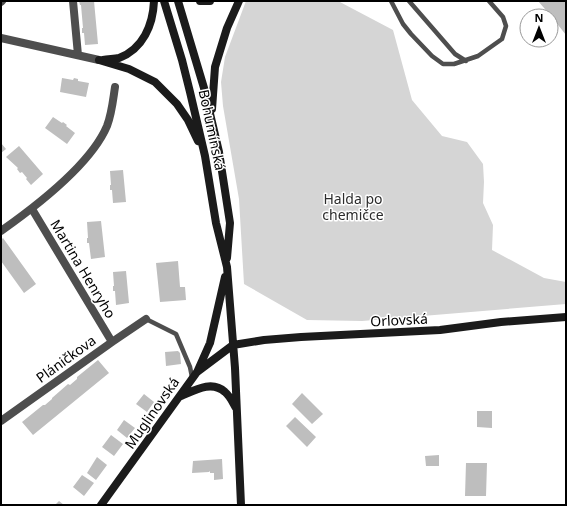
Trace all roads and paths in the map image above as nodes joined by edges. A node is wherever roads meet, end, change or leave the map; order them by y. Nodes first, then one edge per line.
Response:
1 (73, 1) edge
2 (154, 1) edge
3 (164, 1) edge
4 (178, 1) edge
5 (200, 1) edge
6 (210, 1) edge
7 (239, 1) edge
8 (391, 1) edge
9 (409, 1) edge
10 (489, 1) edge
11 (1, 38) edge
12 (78, 55) junction
13 (99, 60) junction
14 (466, 61) junction
15 (115, 86) dead end
16 (212, 120) junction
17 (206, 156) junction
18 (32, 209) junction
19 (1, 231) edge
20 (226, 267) junction
21 (566, 317) edge
22 (146, 319) joint
23 (112, 342) junction
24 (233, 345) junction
25 (195, 375) junction
26 (181, 396) junction
27 (236, 408) junction
28 (1, 421) edge
29 (101, 505) edge
30 (241, 505) edge

1 - 12 street
2 - 13 main road
3 - 17 main road, Bohumínská
4 - 16 main road, Bohumínská
5 - 6 main road
7 - 16 main road
8 - 14 lane
9 - 14 lane
10 - 14 lane
11 - 12 street
12 - 13 street
13 - 17 main road
15 - 18 street
16 - 20 main road, Bohumínská
17 - 20 main road, Bohumínská
18 - 19 street
18 - 23 street, Martina Henryho
20 - 24 main road, Bohumínská
20 - 25 main road
21 - 24 main road, Orlovská
22 - 23 street, Pláničkova
22 - 25 lane
23 - 28 street, Pláničkova
24 - 25 main road, Muglinovská
24 - 27 main road, Bohumínská
25 - 26 main road, Muglinovská
26 - 27 main road
26 - 29 main road, Muglinovská
27 - 30 main road, Bohumínská

